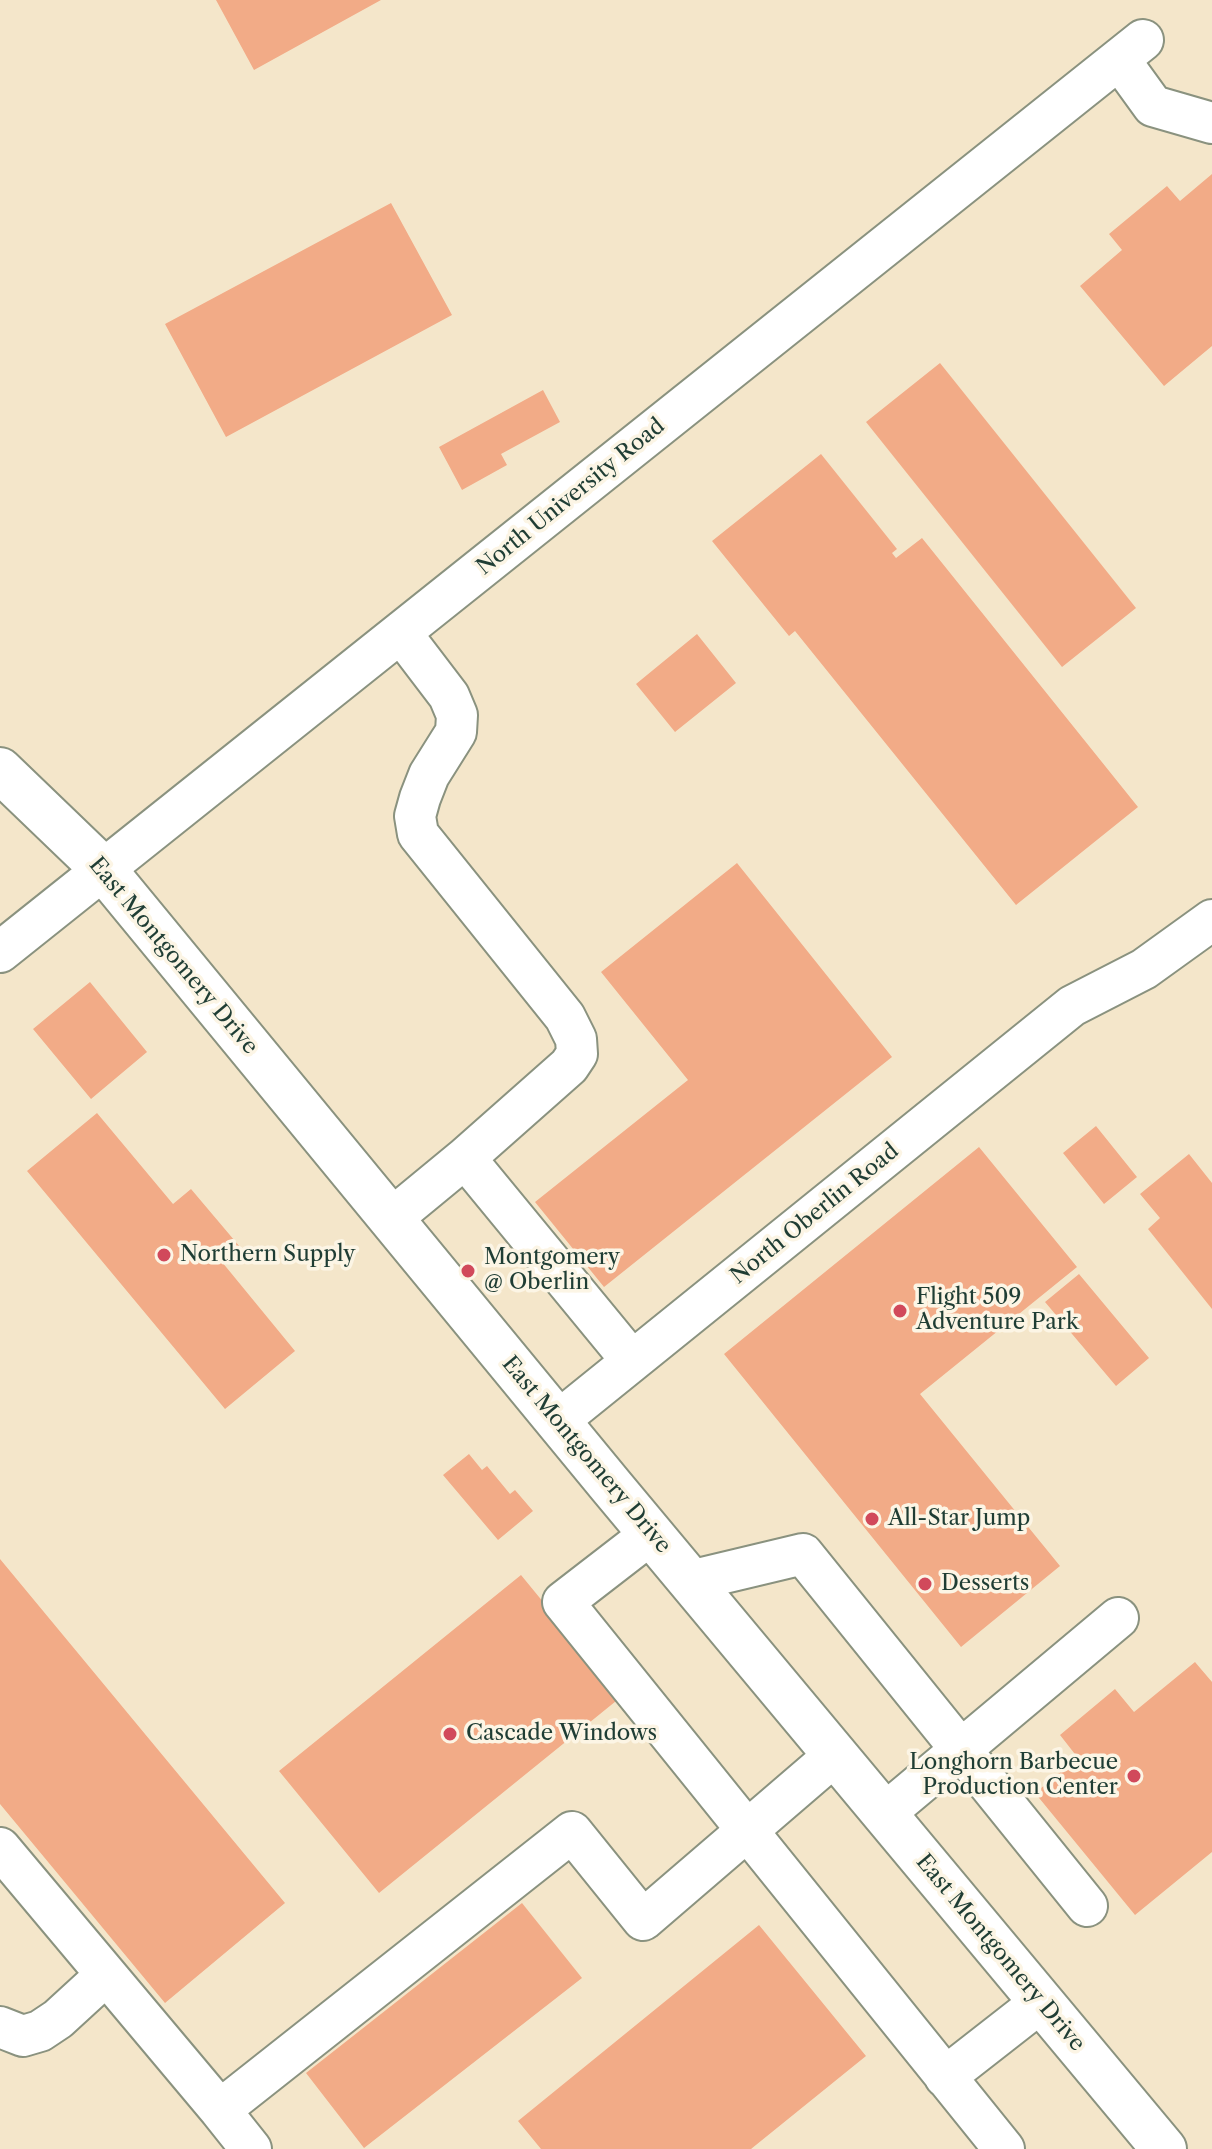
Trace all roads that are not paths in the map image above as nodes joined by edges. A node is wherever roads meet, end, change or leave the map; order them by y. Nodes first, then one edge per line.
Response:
1 (1212, 123) edge
2 (401, 633) junction
3 (0, 770) edge
4 (104, 870) junction
5 (1212, 920) edge
6 (0, 952) edge
7 (465, 1158) junction
8 (391, 1219) junction
9 (632, 1361) junction
10 (558, 1421) junction
11 (651, 1534) junction
12 (690, 1581) junction
13 (1118, 1618) dead end
14 (961, 1750) junction
15 (835, 1755) junction
16 (884, 1814) junction
17 (747, 1830) junction
18 (0, 1848) edge
19 (1087, 1906) dead end
20 (106, 1975) junction
21 (1041, 2002) junction
22 (0, 2027) edge
23 (945, 2077) junction
24 (220, 2110) junction
25 (251, 2149) edge
26 (1004, 2149) edge
27 (1164, 2149) edge

1 - 2 street, North University Road
2 - 4 street, North University Road
2 - 7 street
3 - 4 main road, East Montgomery Drive
4 - 6 street, North University Road
4 - 8 main road, East Montgomery Drive
5 - 9 street, North Oberlin Road
7 - 8 street
7 - 9 street
8 - 10 main road, East Montgomery Drive
9 - 10 street, North Oberlin Road
10 - 11 main road, East Montgomery Drive
11 - 12 main road, East Montgomery Drive
11 - 17 street
12 - 14 street
12 - 15 main road, East Montgomery Drive
13 - 14 street
14 - 16 street
14 - 19 street
15 - 16 main road, East Montgomery Drive
15 - 17 street
16 - 21 main road, East Montgomery Drive
17 - 23 street
17 - 24 street
18 - 20 street
20 - 22 street
20 - 24 street
21 - 23 street
21 - 27 main road, East Montgomery Drive
23 - 26 street
24 - 25 street

